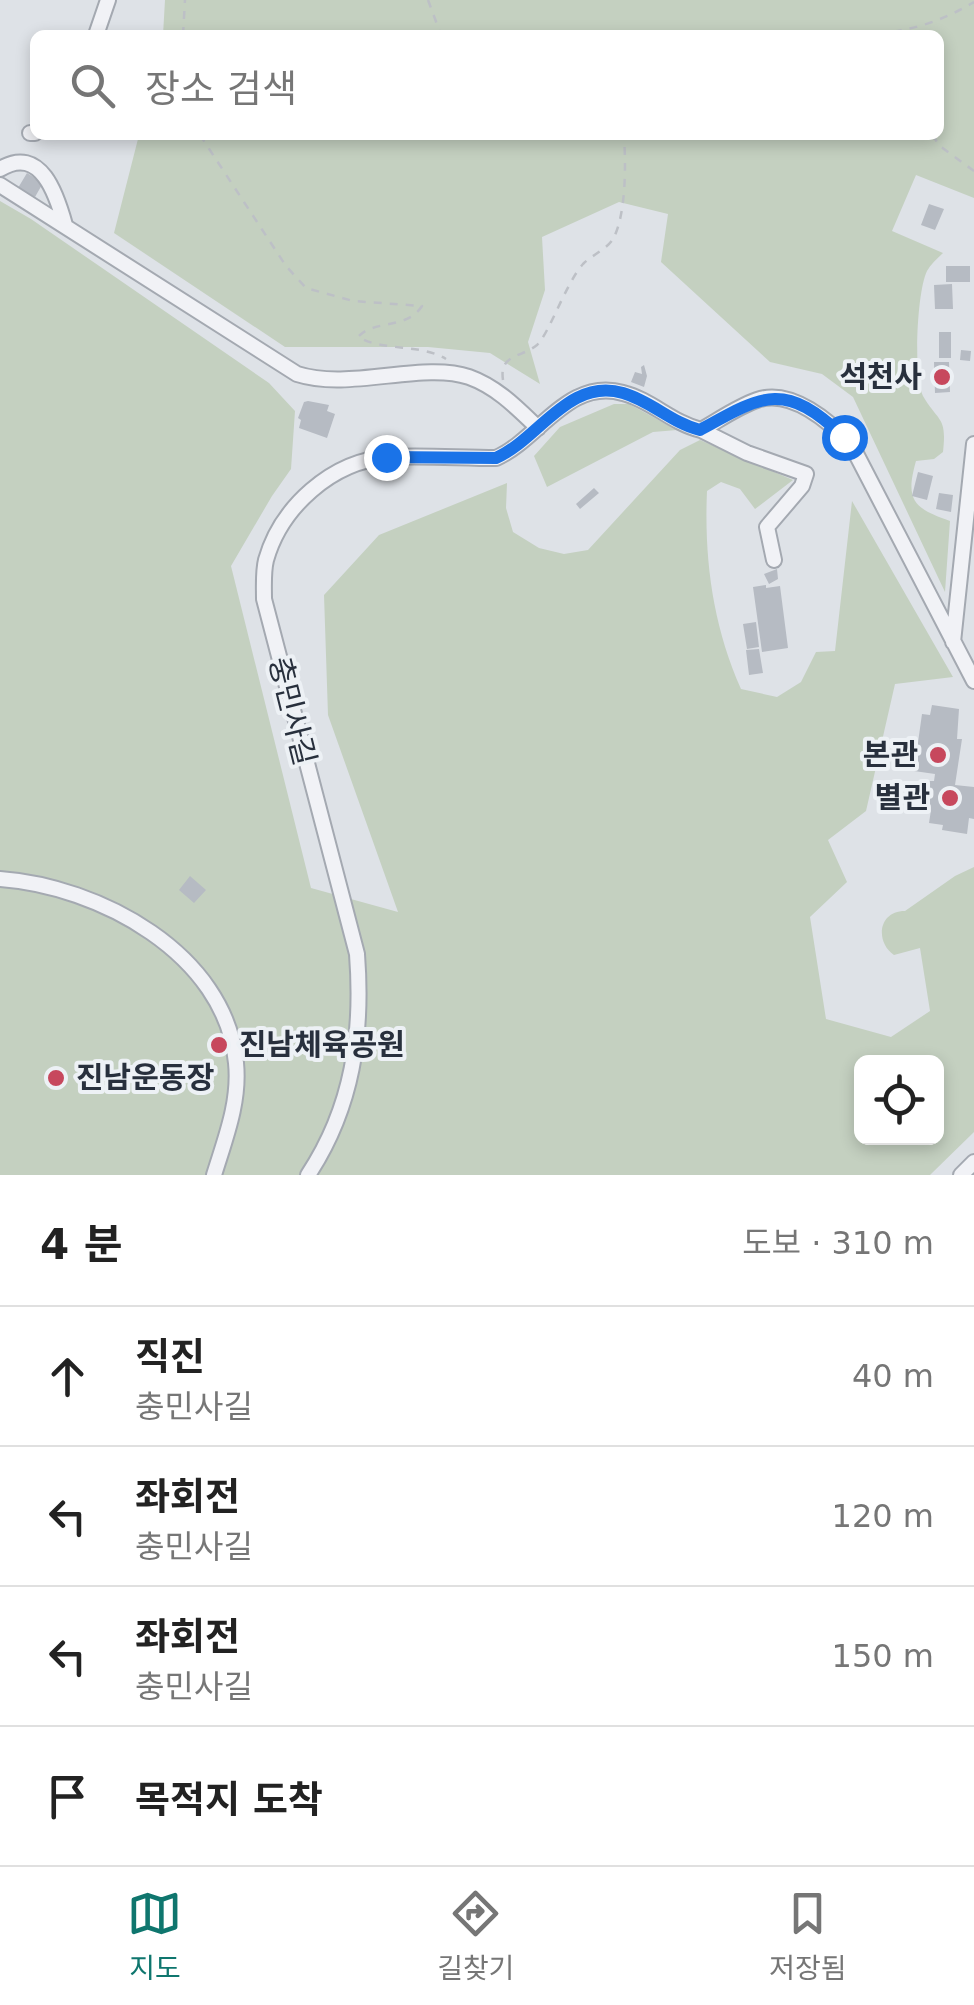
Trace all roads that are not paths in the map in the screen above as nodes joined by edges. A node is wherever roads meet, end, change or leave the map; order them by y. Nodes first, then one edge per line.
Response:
1 (108, 0) edge
2 (98, 30) edge
3 (0, 169) edge
4 (0, 185) edge
5 (65, 225) junction
6 (538, 428) junction
7 (700, 430) junction
8 (974, 444) edge
9 (774, 560) dead end
10 (953, 642) junction
11 (974, 681) edge
12 (0, 878) edge
13 (214, 1175) edge
14 (308, 1175) edge

1 - 2 street
3 - 5 street
4 - 5 street
5 - 6 street
6 - 7 street, 충민사길
6 - 14 street, 충민사길
7 - 9 street
7 - 10 street
8 - 10 street
10 - 11 street
12 - 13 street

